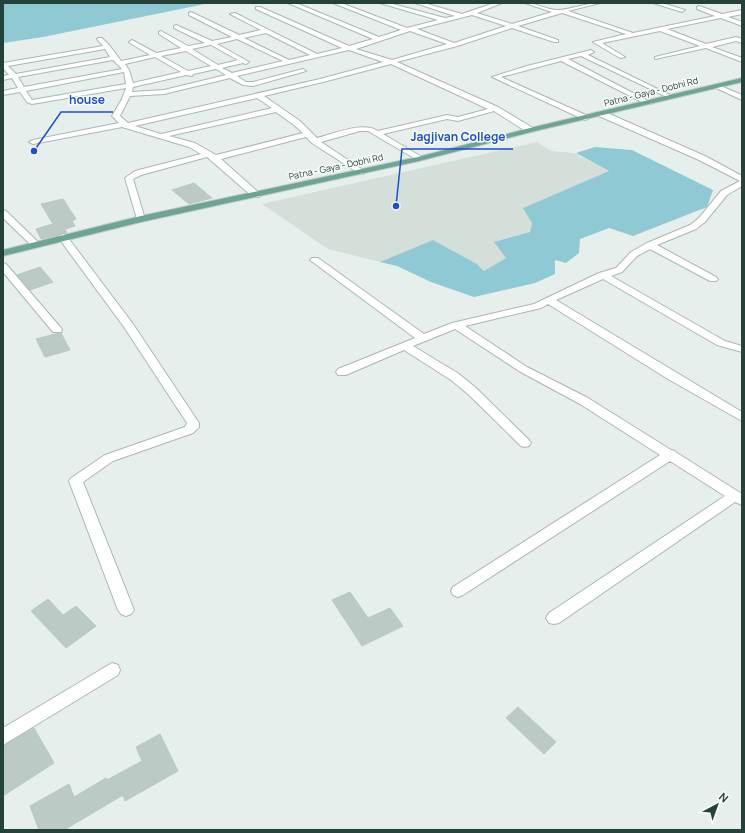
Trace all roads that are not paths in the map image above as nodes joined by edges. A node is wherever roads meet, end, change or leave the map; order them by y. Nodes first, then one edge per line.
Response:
1 (291, 3) edge
2 (336, 3) edge
3 (383, 3) edge
4 (418, 3) edge
5 (474, 3) edge
6 (499, 3) edge
7 (528, 3) edge
8 (597, 3) edge
9 (656, 3) edge
10 (488, 7) junction
11 (258, 8) dead end
12 (699, 8) dead end
13 (682, 10) dead end
14 (559, 11) junction
15 (742, 12) edge
16 (472, 13) junction
17 (191, 14) dead end
18 (233, 14) dead end
19 (463, 16) junction
20 (721, 17) junction
21 (446, 21) junction
22 (742, 24) edge
23 (512, 26) junction
24 (176, 27) dead end
25 (234, 28) dead end
26 (660, 29) junction
27 (225, 30) junction
28 (408, 30) junction
29 (266, 31) junction
30 (161, 33) dead end
31 (211, 33) dead end
32 (204, 35) dead end
33 (635, 35) junction
34 (198, 36) junction
35 (241, 37) junction
36 (100, 39) dead end
37 (378, 39) junction
38 (556, 41) dead end
39 (742, 41) edge
40 (132, 42) dead end
41 (213, 44) junction
42 (455, 45) junction
43 (108, 47) junction
44 (706, 47) junction
45 (351, 48) junction
46 (188, 50) junction
47 (591, 52) dead end
48 (582, 54) junction
49 (316, 55) junction
50 (54, 56) junction
51 (157, 56) junction
52 (622, 57) dead end
53 (657, 58) dead end
54 (562, 59) junction
55 (742, 60) edge
56 (118, 61) junction
57 (244, 61) junction
58 (390, 61) junction
59 (288, 62) junction
60 (4, 65) edge
61 (217, 66) junction
62 (63, 67) junction
63 (260, 69) junction
64 (126, 70) junction
65 (303, 71) junction
66 (186, 73) junction
67 (14, 76) junction
68 (233, 76) junction
69 (3, 78) edge
70 (73, 80) junction
71 (321, 81) junction
72 (740, 81) edge
73 (202, 83) junction
74 (131, 85) junction
75 (716, 86) junction
76 (22, 89) junction
77 (3, 93) edge
78 (83, 93) junction
79 (129, 94) junction
80 (259, 96) junction
81 (671, 97) junction
82 (742, 98) edge
83 (648, 103) junction
84 (278, 109) junction
85 (495, 109) junction
86 (602, 114) junction
87 (585, 118) junction
88 (125, 125) junction
89 (530, 130) junction
90 (378, 133) junction
91 (307, 134) junction
92 (162, 135) junction
93 (315, 141) junction
94 (33, 142) dead end
95 (212, 156) junction
96 (419, 159) junction
97 (360, 172) junction
98 (742, 179) edge
99 (742, 183) edge
100 (256, 195) junction
101 (3, 213) edge
102 (140, 219) junction
103 (63, 237) junction
104 (35, 244) junction
105 (650, 245) junction
106 (3, 253) edge
107 (315, 260) dead end
108 (3, 266) edge
109 (602, 275) junction
110 (713, 279) dead end
111 (550, 301) junction
112 (456, 325) junction
113 (57, 330) dead end
114 (423, 339) junction
115 (405, 346) junction
116 (742, 349) edge
117 (342, 372) dead end
118 (742, 417) edge
119 (525, 443) dead end
120 (671, 454) junction
121 (739, 498) edge
122 (458, 591) dead end
123 (126, 610) dead end
124 (554, 618) dead end
125 (112, 670) dead end
126 (3, 737) edge

1 - 37 street
2 - 28 street
3 - 21 street
4 - 19 street
5 - 10 street
6 - 10 street
7 - 14 street
8 - 14 street
9 - 13 street
10 - 16 street
11 - 45 street
12 - 20 street
14 - 23 street
14 - 33 street
15 - 20 street
16 - 19 street
16 - 23 street
17 - 27 street
18 - 29 street
19 - 21 street
20 - 22 street
20 - 26 street
21 - 28 street
23 - 38 street
23 - 42 street
24 - 34 street
25 - 27 street
26 - 33 street
26 - 44 street
27 - 31 street
27 - 35 street
28 - 37 street
28 - 42 street
29 - 35 street
29 - 49 street
30 - 46 street
32 - 34 street
33 - 52 street
34 - 41 street
35 - 41 street
35 - 59 street
36 - 43 street
37 - 45 street
39 - 44 street
40 - 51 street
41 - 46 street
41 - 57 street
42 - 58 street
43 - 50 street
43 - 56 street
44 - 53 street
44 - 55 street
45 - 49 street
45 - 58 street
46 - 51 street
46 - 61 street
47 - 48 street
48 - 54 street
48 - 81 street
49 - 59 street
50 - 60 street
50 - 62 street
51 - 56 street
51 - 66 street
54 - 83 street
54 - 87 street
56 - 62 street
56 - 64 street
57 - 61 street
57 - 63 street
58 - 71 street
58 - 85 street
59 - 63 street
59 - 65 street
60 - 67 street
61 - 66 street
61 - 68 street
62 - 67 street
62 - 70 street
63 - 68 street
64 - 70 street
64 - 74 street
65 - 68 street
65 - 71 street
66 - 73 street
66 - 74 street
67 - 69 street
67 - 76 street
68 - 73 street
70 - 76 street
70 - 78 street
71 - 80 street
72 - 75 main road, Patna - Gaya - Dobhi Rd
73 - 79 street
74 - 78 street
74 - 79 street
75 - 81 main road, Patna - Gaya - Dobhi Rd
75 - 82 street
76 - 77 street
76 - 78 street
79 - 88 street
80 - 84 street
80 - 88 street
81 - 83 main road, Patna - Gaya - Dobhi Rd
83 - 86 main road, Patna - Gaya - Dobhi Rd
84 - 91 street
84 - 92 street
85 - 89 street
85 - 90 street
86 - 87 main road, Patna - Gaya - Dobhi Rd
86 - 98 street
87 - 89 main road, Patna - Gaya - Dobhi Rd
88 - 92 street
88 - 94 street
89 - 96 main road, Patna - Gaya - Dobhi Rd
90 - 93 street
90 - 96 street
91 - 93 street
91 - 95 street
92 - 95 street
93 - 97 street
95 - 100 street
95 - 102 street
96 - 97 main road, Patna - Gaya - Dobhi Rd
97 - 100 main road, Patna - Gaya - Dobhi Rd
99 - 105 street
100 - 102 main road, Patna - Gaya - Dobhi Rd
101 - 104 street
102 - 103 main road, Patna - Gaya - Dobhi Rd
103 - 104 main road, Patna - Gaya - Dobhi Rd
103 - 123 street
104 - 106 main road, Patna - Gaya - Dobhi Rd
105 - 109 street
105 - 110 street
107 - 114 street
108 - 113 street
109 - 111 street
109 - 116 street
111 - 112 street
111 - 118 street
112 - 114 street
112 - 120 street
114 - 115 street
115 - 117 street
115 - 119 street
120 - 121 street
120 - 122 street
121 - 124 street
125 - 126 street

